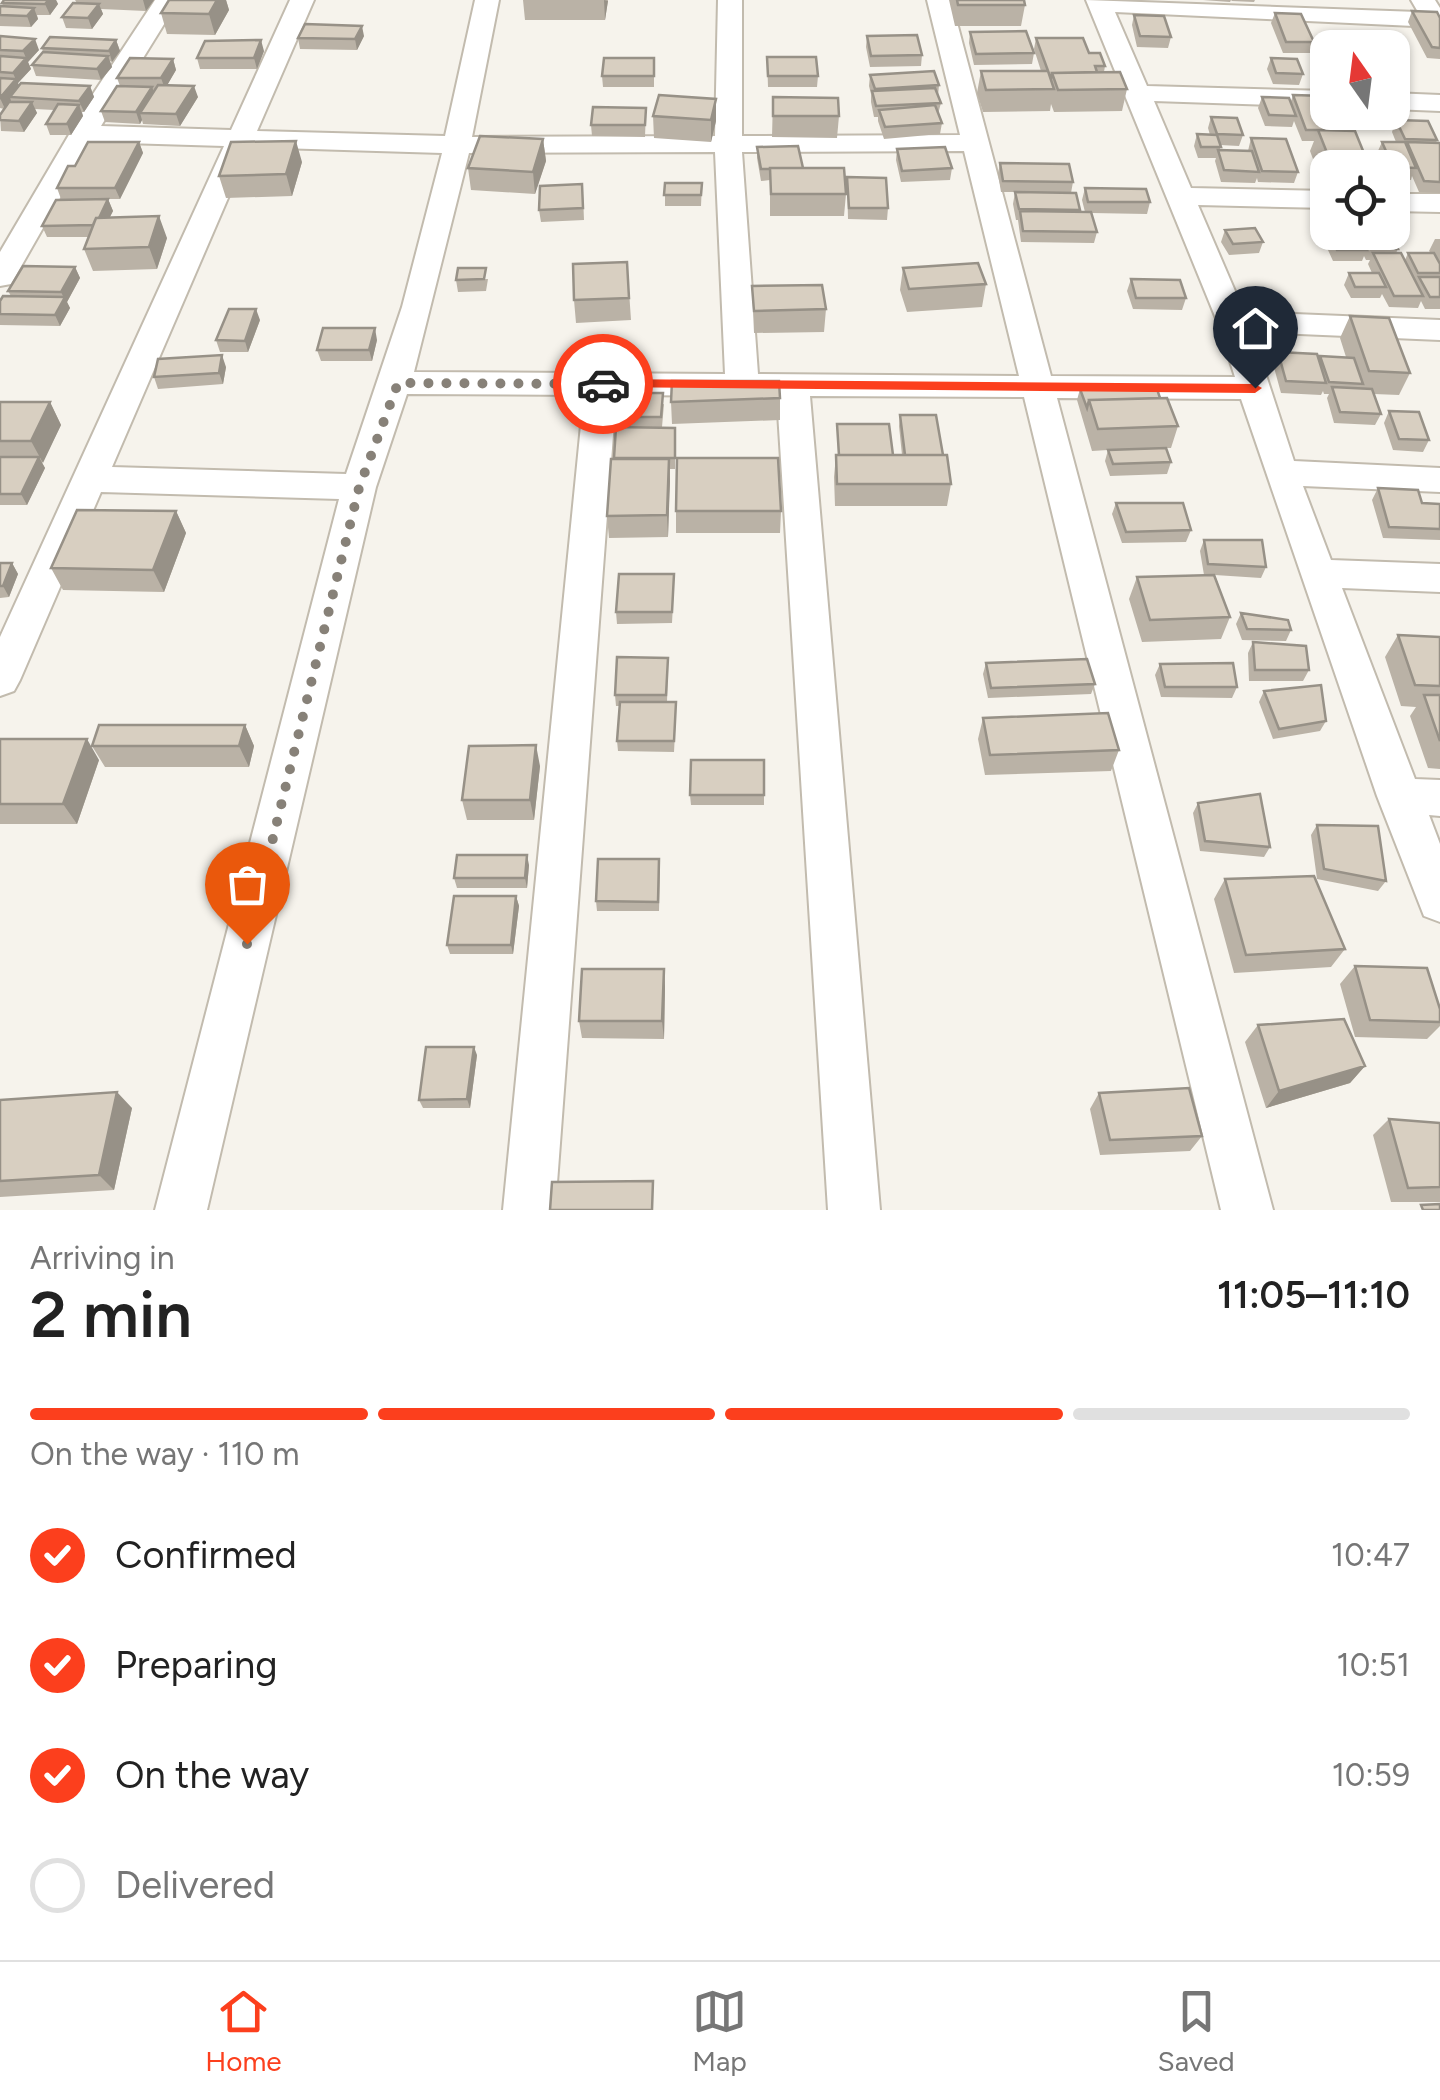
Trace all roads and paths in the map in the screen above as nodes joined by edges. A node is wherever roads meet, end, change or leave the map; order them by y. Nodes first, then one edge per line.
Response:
1 (167, 0) edge
2 (302, 0) edge
3 (487, 0) edge
4 (730, 0) edge
5 (939, 0) edge
6 (1423, 0) edge
7 (1099, 2) edge
8 (1138, 93) junction
9 (1310, 98) edge
10 (1410, 102) edge
11 (1440, 103) edge
12 (86, 134) junction
13 (238, 140) junction
14 (976, 143) junction
15 (459, 145) junction
16 (728, 146) junction
17 (1180, 196) junction
18 (1310, 200) edge
19 (1410, 202) edge
20 (1440, 203) edge
21 (0, 277) edge
22 (1232, 321) junction
23 (1440, 330) edge
24 (398, 383) junction
25 (601, 384) junction
26 (742, 384) junction
27 (794, 385) junction
28 (1255, 388) junction
29 (1037, 389) junction
30 (1281, 474) junction
31 (88, 480) junction
32 (1440, 480) edge
33 (359, 488) junction
34 (1320, 572) junction
35 (1440, 578) edge
36 (0, 680) edge
37 (1398, 796) junction
38 (1440, 798) edge
39 (1440, 902) edge
40 (181, 1210) edge
41 (530, 1210) edge
42 (854, 1210) edge
43 (1247, 1210) edge

1 - 12 street
2 - 13 street
3 - 15 street
4 - 16 street
5 - 14 street
6 - 7 street
7 - 8 street
8 - 9 street
8 - 17 street
10 - 11 street
12 - 13 street
12 - 21 street
13 - 15 street
13 - 31 street
14 - 16 street
14 - 29 street
15 - 16 street
15 - 24 street
16 - 26 street
17 - 18 street
17 - 22 street
19 - 20 street
22 - 23 street
22 - 28 street
24 - 25 street
24 - 33 street
25 - 26 street
25 - 41 street
26 - 27 street
27 - 29 street
27 - 42 street
28 - 29 street
28 - 30 street
29 - 43 street
30 - 32 street
30 - 34 street
31 - 33 street
31 - 36 street
33 - 40 street
34 - 35 street
34 - 37 street
37 - 38 street
37 - 39 street

